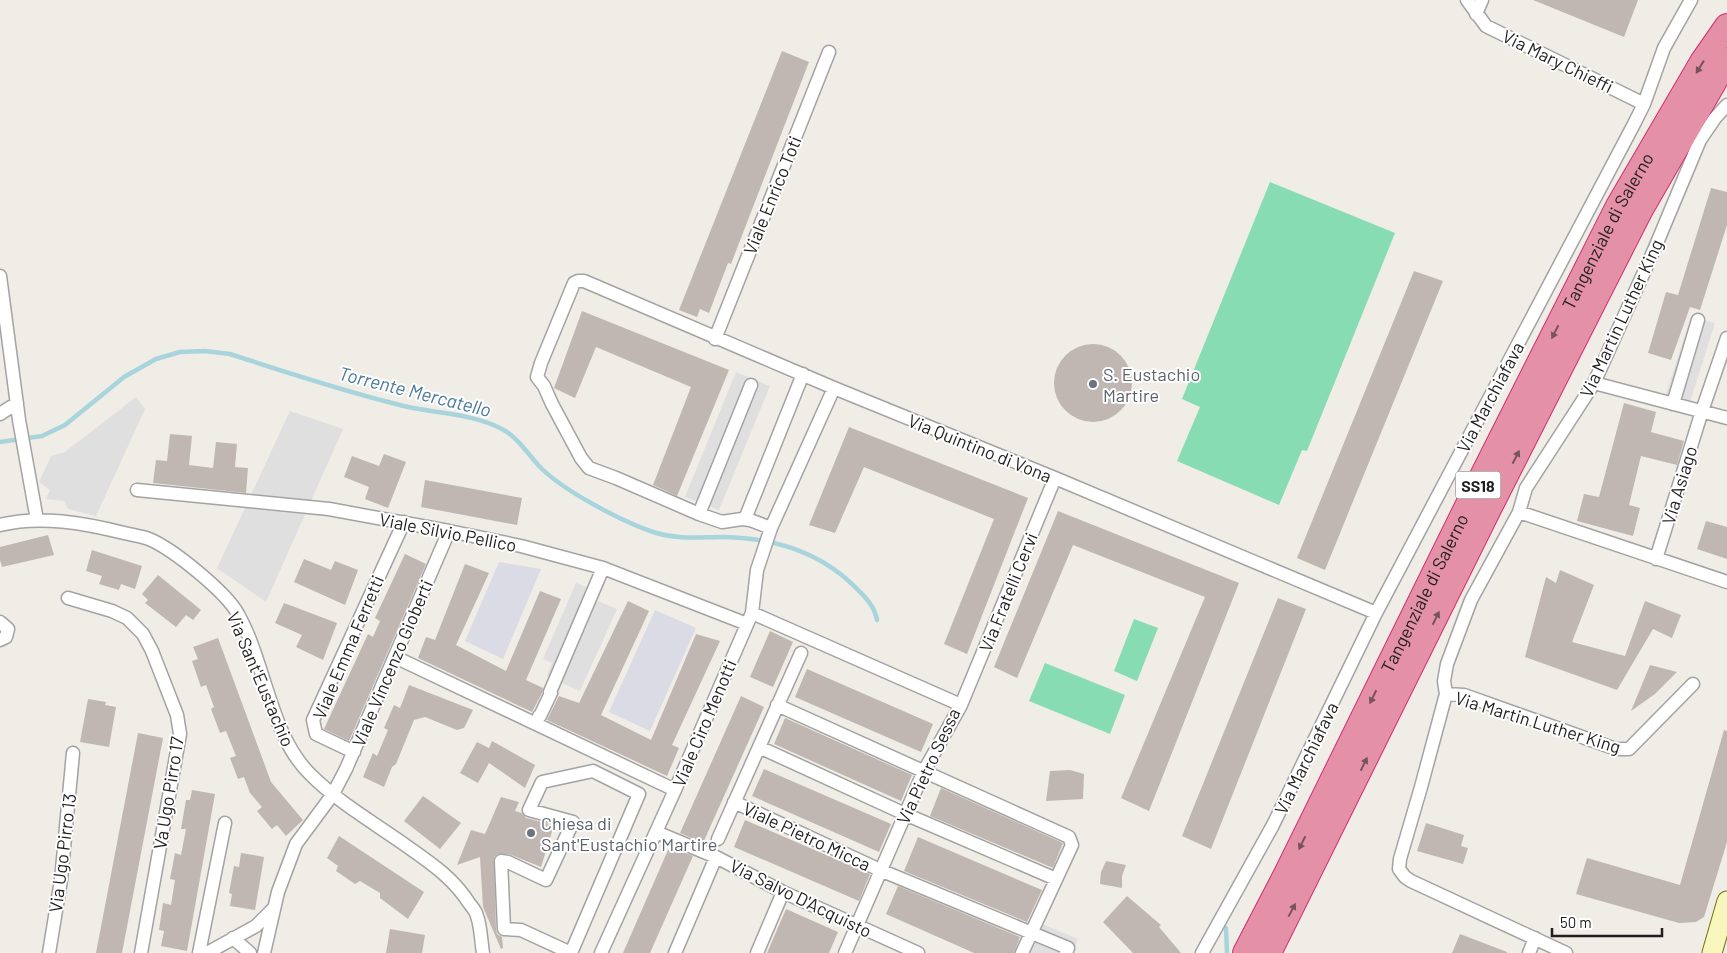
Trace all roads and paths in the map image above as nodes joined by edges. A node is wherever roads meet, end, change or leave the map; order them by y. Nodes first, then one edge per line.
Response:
1 (1467, 0) edge
2 (1482, 0) edge
3 (1691, 0) edge
4 (1476, 14) junction
5 (1727, 26) edge
6 (829, 52) dead end
7 (1727, 60) edge
8 (1644, 104) junction
9 (1727, 105) edge
10 (0, 276) edge
11 (1698, 320) dead end
12 (715, 338) junction
13 (1727, 338) edge
14 (803, 374) junction
15 (1594, 383) junction
16 (751, 385) dead end
17 (834, 388) junction
18 (17, 403) junction
19 (1673, 404) junction
20 (1702, 411) junction
21 (0, 414) edge
22 (1727, 418) edge
23 (1054, 478) junction
24 (137, 490) dead end
25 (1519, 512) junction
26 (699, 514) junction
27 (745, 519) junction
28 (37, 520) junction
29 (404, 522) junction
30 (0, 525) edge
31 (771, 528) junction
32 (449, 531) junction
33 (1656, 559) junction
34 (603, 568) junction
35 (1727, 582) edge
36 (68, 598) dead end
37 (1376, 613) junction
38 (749, 619) junction
39 (0, 622) edge
40 (0, 640) edge
41 (801, 653) dead end
42 (395, 657) junction
43 (1693, 684) dead end
44 (1446, 694) junction
45 (961, 705) junction
46 (777, 706) junction
47 (537, 719) junction
48 (759, 747) junction
49 (354, 752) junction
50 (73, 753) dead end
51 (924, 771) junction
52 (675, 790) junction
53 (333, 794) junction
54 (734, 802) junction
55 (905, 814) junction
56 (225, 824) dead end
57 (656, 832) junction
58 (718, 839) dead end
59 (716, 857) junction
60 (880, 870) junction
61 (1056, 879) junction
62 (784, 892) junction
63 (1727, 901) edge
64 (273, 909) junction
65 (856, 926) junction
66 (1031, 934) junction
67 (233, 938) junction
68 (1535, 938) junction
69 (49, 953) edge
70 (141, 953) edge
71 (199, 953) edge
72 (207, 953) edge
73 (250, 953) edge
74 (264, 953) edge
75 (483, 953) edge
76 (571, 953) edge
77 (601, 953) edge
78 (676, 953) edge
79 (757, 953) edge
80 (845, 953) edge
81 (918, 953) edge
82 (1022, 953) edge
83 (1066, 953) edge
84 (1202, 953) edge
85 (1246, 953) edge
86 (1270, 953) edge
87 (1529, 953) edge
88 (1566, 953) edge
89 (1712, 953) edge

1 - 4 street, Via Mary Chieffi
2 - 4 street
3 - 8 street, Via Marchiafava
4 - 8 street, Via Mary Chieffi
5 -> 85 highway, Tangenziale di Salerno / SS18
6 - 12 street, Viale Enrico Toti
86 -> 7 highway, Tangenziale di Salerno / SS18
8 - 37 street, Via Marchiafava
9 - 15 street, Via Martin Luther King
10 - 18 street
11 - 19 street
12 - 14 street, Via Quintino di Vona
12 - 26 street, Via Quintino di Vona
13 - 20 street, Via Asiago
14 - 17 street, Via Quintino di Vona
14 - 27 street
15 - 19 street
15 - 25 street, Via Martin Luther King
16 - 26 street
17 - 23 street, Via Quintino di Vona
17 - 31 street, Viale Ciro Menotti
18 - 21 street
18 - 28 street
19 - 20 street
20 - 22 street
20 - 33 street, Via Asiago
23 - 37 street, Via Quintino di Vona
23 - 45 street, Via Fratelli Cervi
24 - 29 street, Viale Silvio Pellico
25 - 33 street
25 - 44 street, Via Martin Luther King
26 - 27 street
27 - 31 street
28 - 30 street, Via Sant'Eustachio
28 - 53 street, Via Sant'Eustachio
29 - 32 street, Viale Silvio Pellico
29 - 49 street, Viale Emma Ferretti
31 - 38 street, Viale Ciro Menotti
32 - 34 street, Viale Silvio Pellico
32 - 42 street, Viale Vincenzo Gioberti
33 - 35 street
34 - 38 street, Viale Silvio Pellico
34 - 47 street
36 - 70 street, Va Ugo Pirro 17
37 - 84 street, Via Marchiafava
38 - 45 street, Via Pietro Sessa
38 - 52 street, Viale Ciro Menotti
39 - 40 street
41 - 46 street
42 - 47 street
42 - 49 street, Viale Vincenzo Gioberti
43 - 44 street, Via Martin Luther King
44 - 68 street, Via Martin Luther King
45 - 51 street, Via Pietro Sessa
46 - 48 street
46 - 51 street
47 - 52 street
48 - 54 street
48 - 55 street
49 - 53 street, Viale Vincenzo Gioberti
50 - 69 street, Via Ugo Pirro 13
51 - 55 street, Via Pietro Sessa
51 - 61 street
52 - 57 street, Viale Ciro Menotti
53 - 64 street, Viale Vincenzo Gioberti
53 - 75 street, Via Sant'Eustachio
54 - 58 street
54 - 60 street, Viale Pietro Micca
55 - 60 street, Via Pietro Sessa
55 - 61 street
56 - 71 street
57 - 59 street, Via Salvo D'Acquisto
57 - 77 street, Viale Ciro Menotti
59 - 62 street, Via Salvo D'Acquisto
59 - 78 street
60 - 65 street, Via Pietro Sessa
60 - 66 street, Viale Pietro Micca
61 - 66 street
62 - 65 street, Via Salvo D'Acquisto
62 - 79 street
63 - 89 street
64 - 67 street
64 - 74 street, Viale Vincenzo Gioberti
65 - 80 street, Via Pietro Sessa
65 - 81 street, Via Salvo D'Acquisto
66 - 82 street
66 - 83 street, Viale Pietro Micca
67 - 72 street
67 - 73 street
68 - 87 street
68 - 88 street, Via Martin Luther King
76 - 76 street

